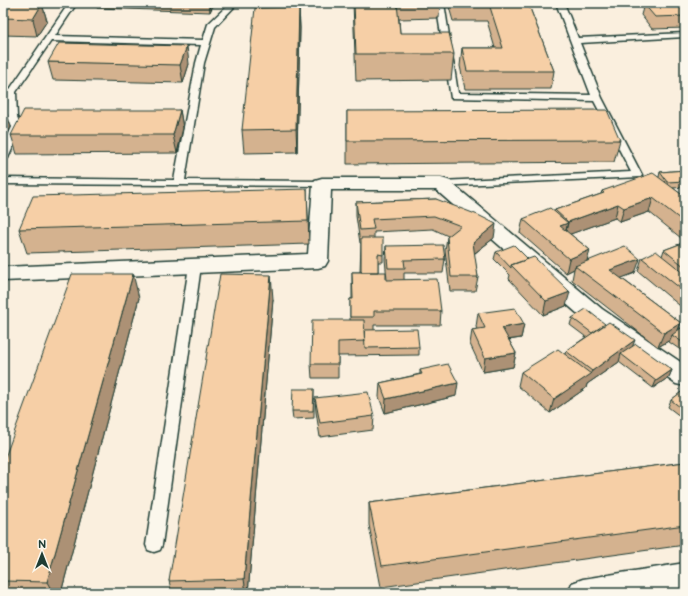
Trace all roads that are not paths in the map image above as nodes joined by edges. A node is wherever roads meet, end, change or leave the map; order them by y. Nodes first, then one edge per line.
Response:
1 (74, 3) edge
2 (234, 3) edge
3 (440, 3) edge
4 (560, 3) edge
5 (685, 35) edge
6 (49, 38) junction
7 (576, 41) junction
8 (206, 43) junction
9 (8, 92) edge
10 (597, 98) junction
11 (3, 158) edge
12 (3, 181) edge
13 (179, 183) junction
14 (322, 184) junction
15 (440, 184) junction
16 (196, 266) junction
17 (3, 274) edge
18 (685, 377) edge
19 (154, 545) dead end
20 (685, 578) edge
21 (583, 593) edge

1 - 6 lane
2 - 8 lane
3 - 10 lane
4 - 7 lane
5 - 7 lane
6 - 8 lane
6 - 9 lane
7 - 10 lane
8 - 13 lane
9 - 11 lane
10 - 15 lane
12 - 13 lane
13 - 14 lane
14 - 15 street
14 - 16 street
15 - 18 street
16 - 17 street
16 - 19 lane
20 - 21 street

